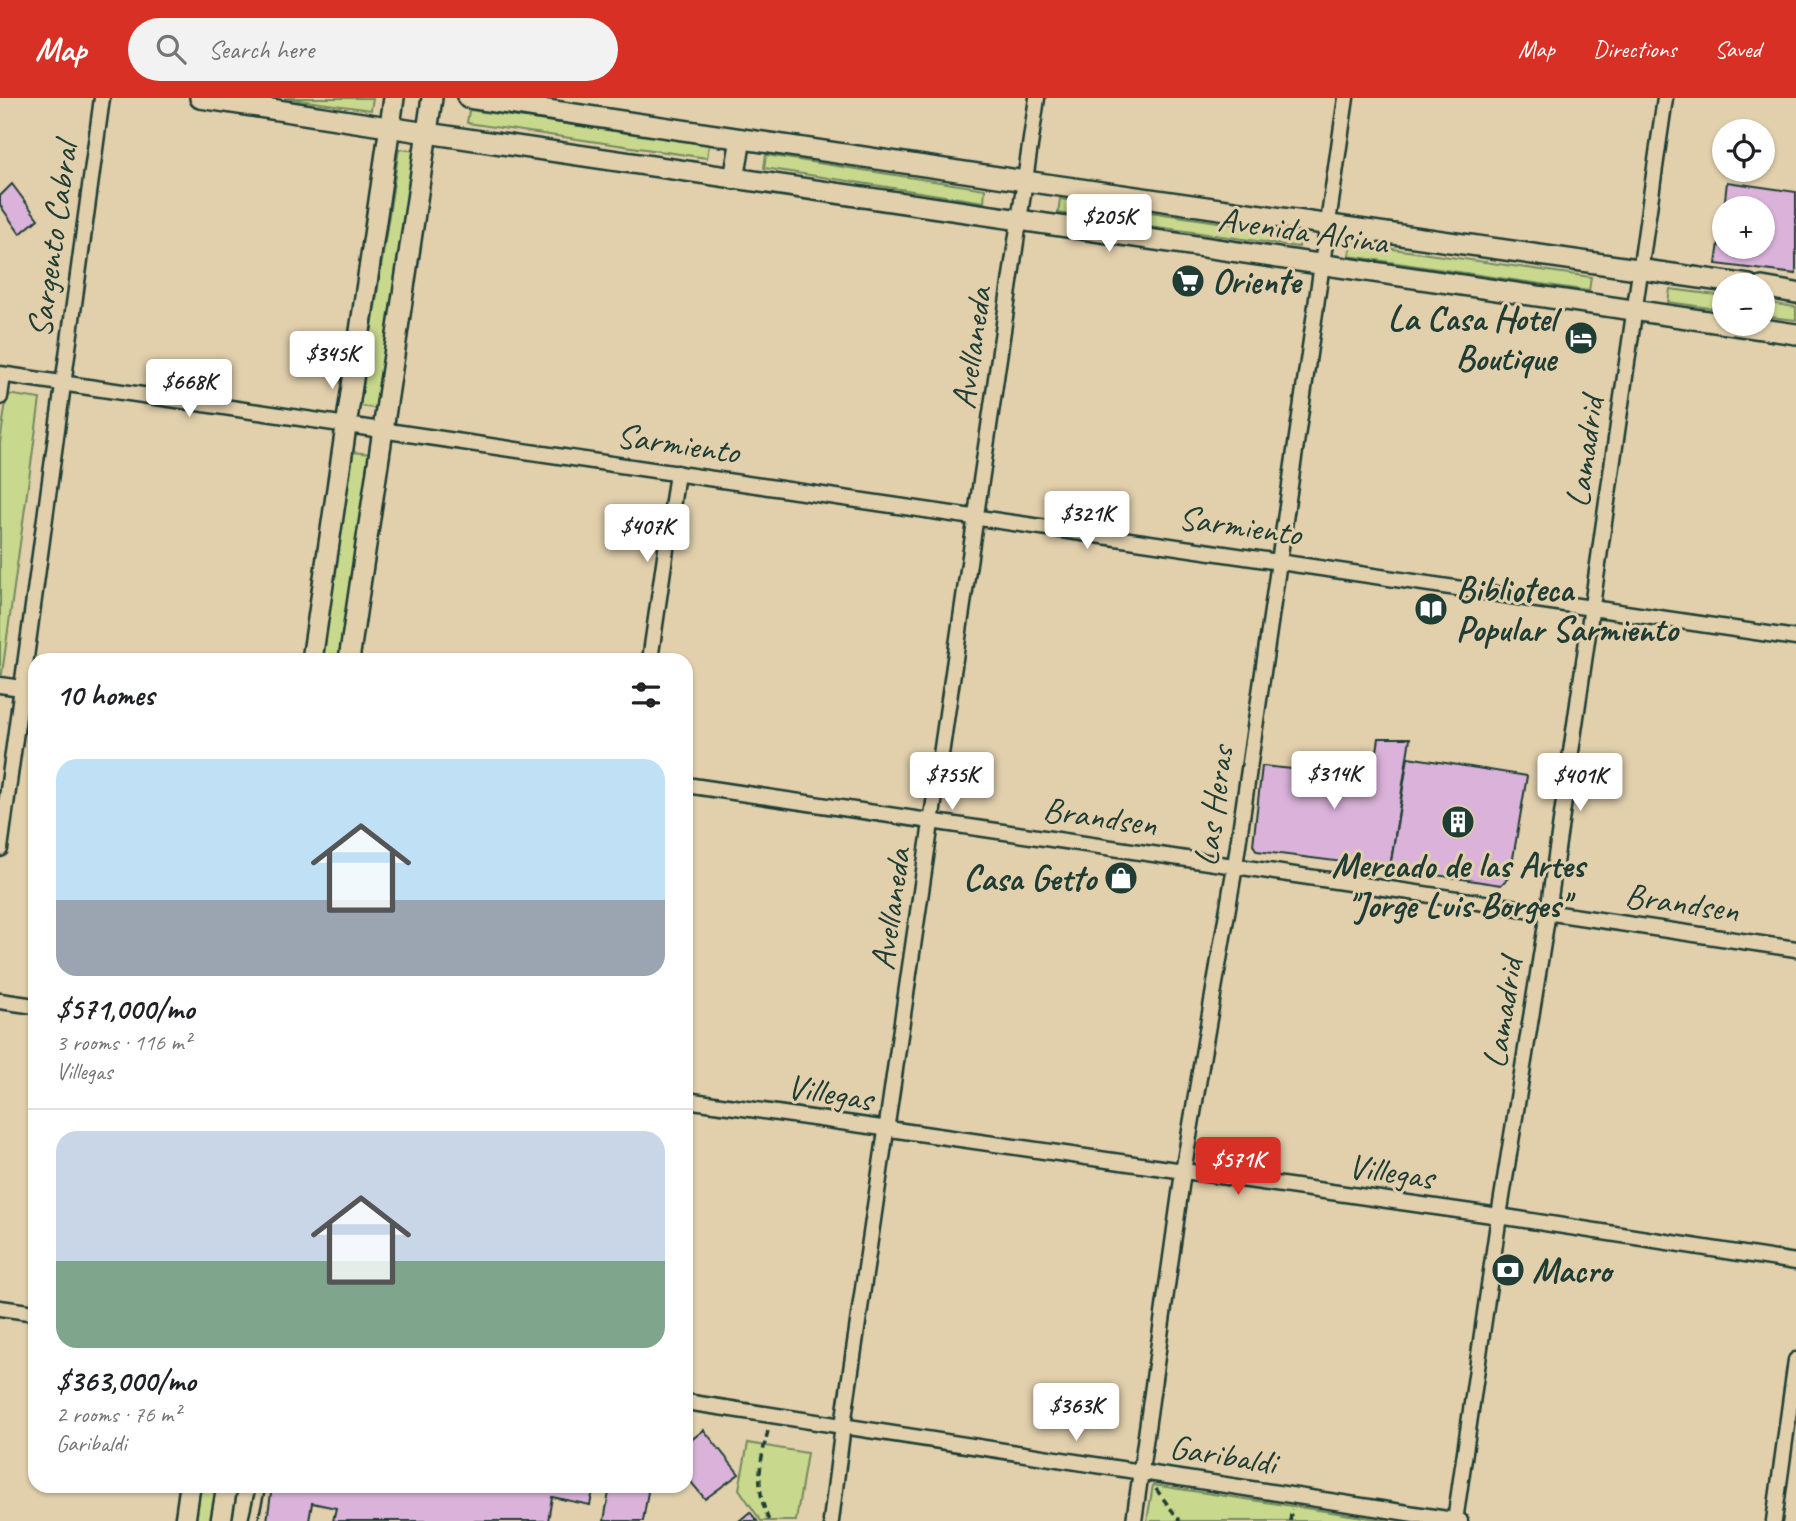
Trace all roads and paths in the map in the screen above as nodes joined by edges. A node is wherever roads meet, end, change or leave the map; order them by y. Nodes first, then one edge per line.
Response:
1 (102, 98) edge
2 (200, 98) edge
3 (394, 98) edge
4 (432, 98) edge
5 (468, 98) edge
6 (1037, 98) edge
7 (1346, 98) edge
8 (1665, 98) edge
9 (391, 128) junction
10 (427, 134) junction
11 (740, 139) junction
12 (734, 178) junction
13 (1025, 181) junction
14 (1020, 220) junction
15 (1327, 225) junction
16 (1321, 265) junction
17 (1641, 268) junction
18 (1712, 279) edge
19 (1775, 289) edge
20 (1796, 293) edge
21 (1634, 311) junction
22 (1796, 334) edge
23 (2, 375) edge
24 (62, 382) junction
25 (0, 397) edge
26 (347, 425) junction
27 (383, 430) junction
28 (677, 473) junction
29 (977, 517) junction
30 (1279, 561) junction
31 (1592, 607) junction
32 (1796, 638) edge
33 (33, 653) edge
34 (313, 653) edge
35 (350, 653) edge
36 (651, 653) edge
37 (0, 685) edge
38 (28, 689) edge
39 (28, 695) edge
40 (693, 787) edge
41 (932, 821) junction
42 (0, 849) edge
43 (1235, 866) junction
44 (1548, 912) junction
45 (1796, 949) edge
46 (0, 1001) edge
47 (28, 1005) edge
48 (693, 1101) edge
49 (887, 1130) junction
50 (1183, 1172) junction
51 (1499, 1216) junction
52 (1796, 1262) edge
53 (0, 1308) edge
54 (28, 1312) edge
55 (1796, 1360) edge
56 (693, 1403) edge
57 (843, 1425) junction
58 (765, 1440) dead end
59 (1141, 1471) junction
60 (189, 1493) edge
61 (226, 1493) edge
62 (259, 1493) edge
63 (1293, 1506) dead end
64 (185, 1521) edge
65 (221, 1521) edge
66 (253, 1521) edge
67 (769, 1521) edge
68 (831, 1521) edge
69 (1134, 1521) edge
70 (1180, 1521) edge
71 (1290, 1521) edge
72 (1455, 1521) edge
73 (1460, 1521) edge
74 (1773, 1521) edge

1 - 24 street, Sargento Cabral
2 - 9 main road, Avenida Alsina
3 - 9 main road
4 - 10 main road
5 - 11 main road, Avenida Alsina
6 - 13 street, Avellaneda
7 - 15 street, Las Heras
8 - 17 street, Lamadrid
9 - 10 main road, Avenida Alsina
9 - 26 main road
10 - 12 main road, Avenida Alsina
10 - 27 main road
11 - 12 main road
11 - 13 main road, Avenida Alsina
12 - 14 main road, Avenida Alsina
13 - 14 street, Avellaneda
13 - 15 main road, Avenida Alsina
14 - 16 main road, Avenida Alsina
14 - 29 street, Avellaneda
15 - 16 street, Las Heras
15 - 17 main road, Avenida Alsina
16 - 21 main road, Avenida Alsina
16 - 30 street, Las Heras
17 - 18 main road, Avenida Alsina
17 - 21 street, Lamadrid
19 - 20 main road
21 - 22 main road, Avenida Alsina
21 - 31 street, Lamadrid
23 - 24 street, Sarmiento
23 - 25 street, Sargento Cabral
24 - 26 street, Sarmiento
24 - 33 street, Sargento Cabral
26 - 27 street, Sarmiento
26 - 34 main road
27 - 28 street, Sarmiento
27 - 35 main road
28 - 29 street, Sarmiento
28 - 36 street
29 - 30 street, Sarmiento
29 - 41 street, Avellaneda
30 - 31 street, Sarmiento
30 - 43 street, Las Heras
31 - 32 street, Sarmiento
31 - 44 street, Lamadrid
37 - 38 street
39 - 42 street, Sargento Cabral
40 - 41 street, Brandsen
41 - 43 street, Brandsen
41 - 49 street, Avellaneda
43 - 44 street, Brandsen
43 - 50 street, Las Heras
44 - 45 street, Brandsen
44 - 51 street, Lamadrid
46 - 47 street
48 - 49 street, Villegas
49 - 50 street, Villegas
49 - 57 street, Avellaneda
50 - 51 street, Villegas
50 - 59 street, Las Heras
51 - 52 street, Villegas
51 - 72 street, Lamadrid
53 - 54 street
55 - 74 street
56 - 57 street, Garibaldi
57 - 59 street, Garibaldi
57 - 68 street, Avellaneda
58 - 67 path
59 - 69 street, Las Heras
59 - 70 path
59 - 72 street, Garibaldi
60 - 64 main road
61 - 65 main road
62 - 66 lane
63 - 71 path
72 - 73 street, Garibaldi

